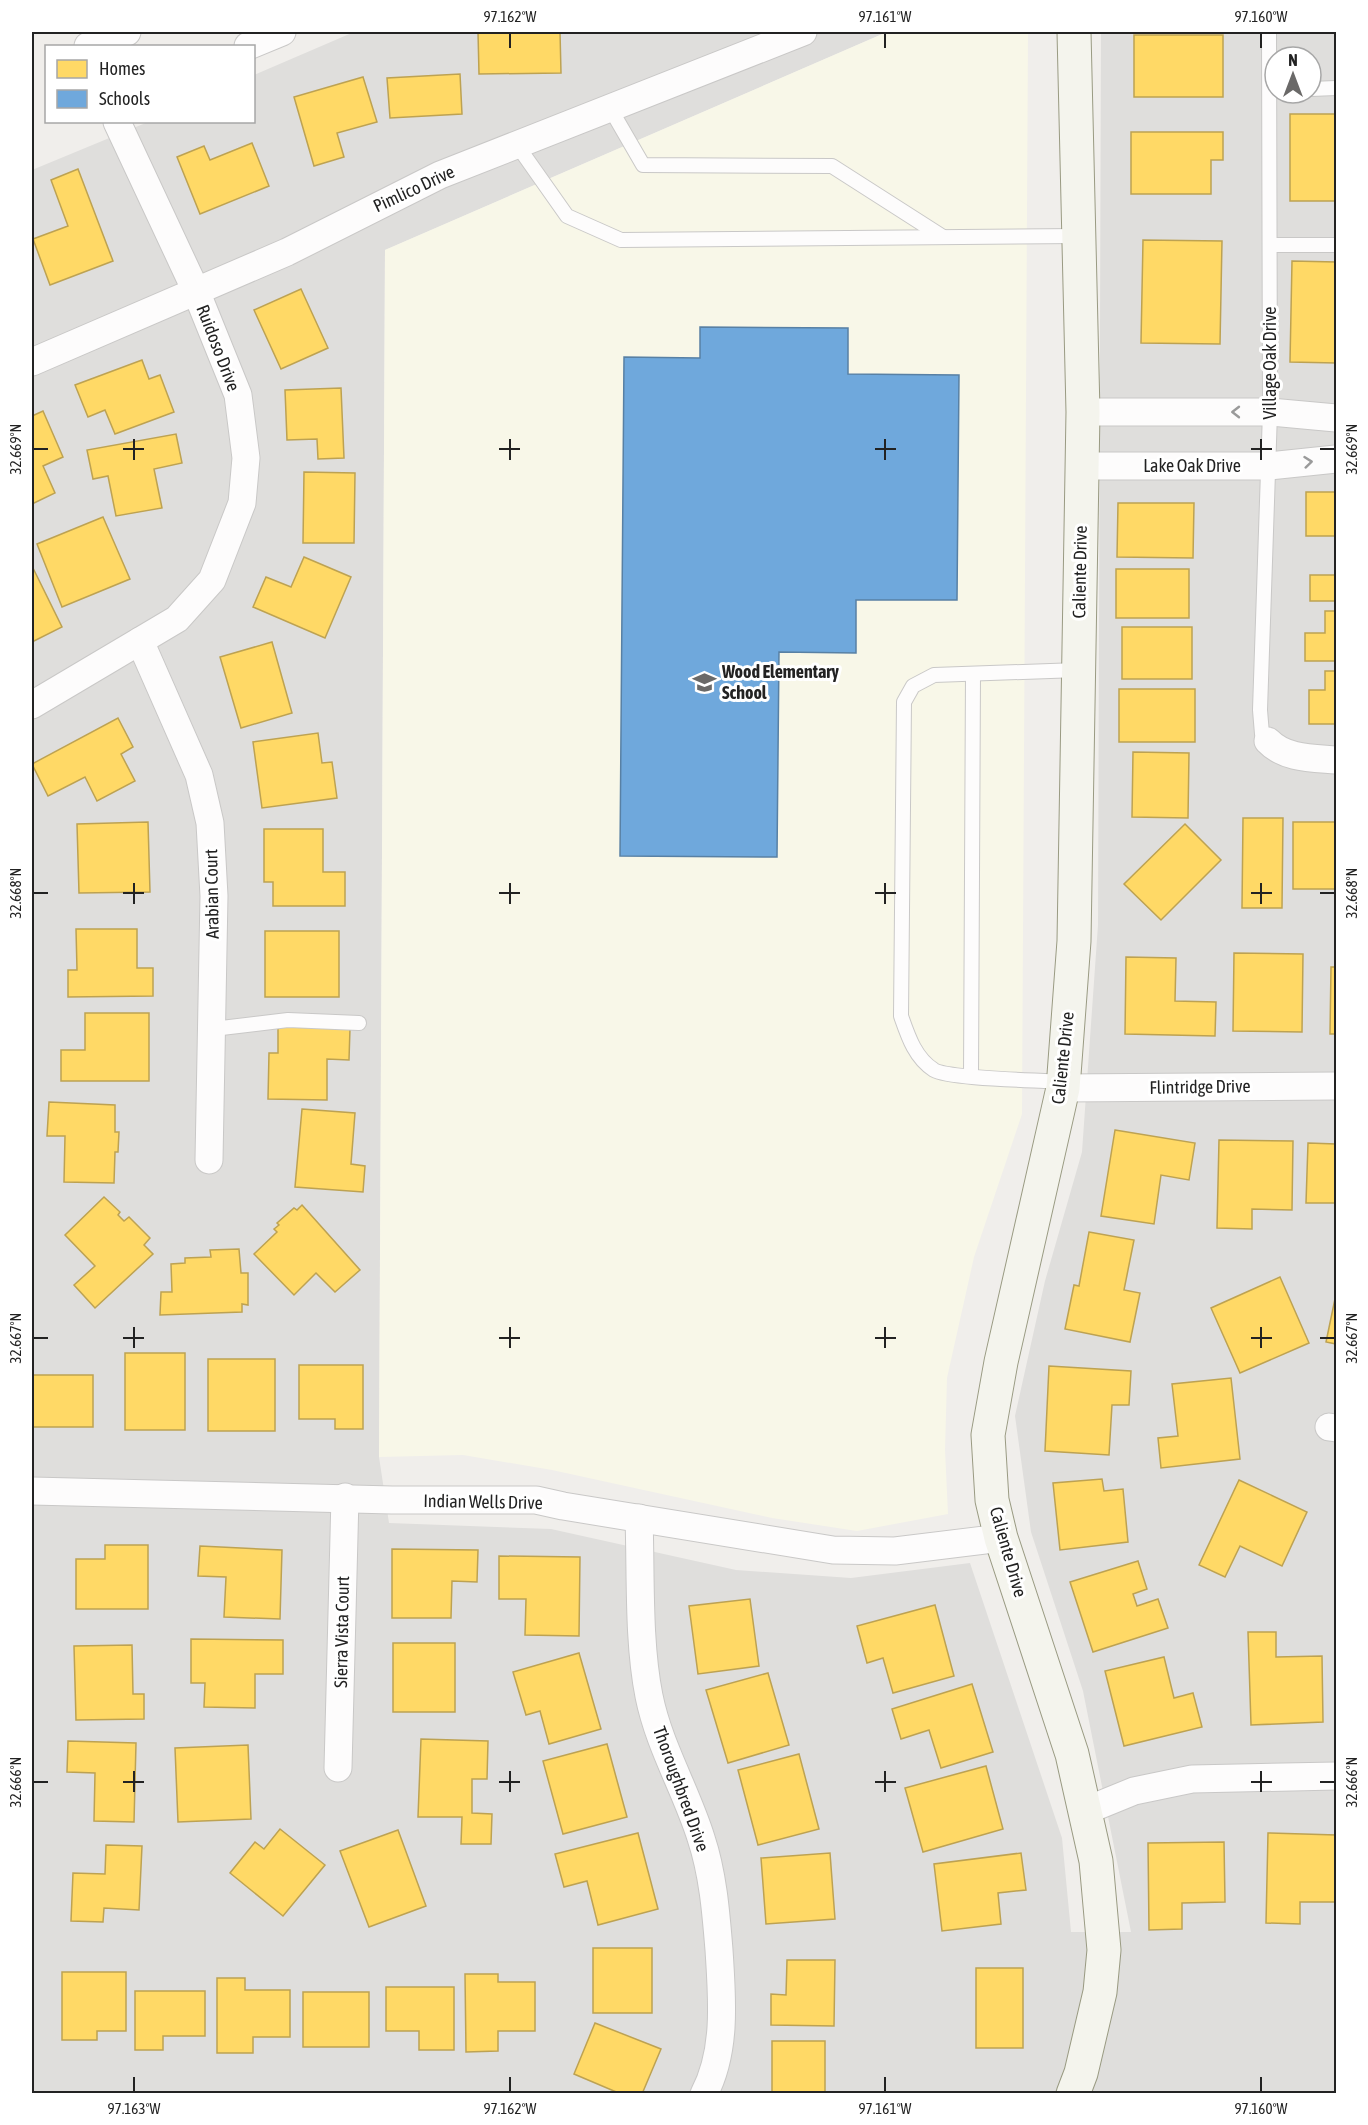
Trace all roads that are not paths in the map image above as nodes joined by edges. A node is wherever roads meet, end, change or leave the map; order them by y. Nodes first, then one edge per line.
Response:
1 (127, 32) edge
2 (282, 32) edge
3 (803, 32) edge
4 (1074, 32) edge
5 (91, 45) edge
6 (250, 45) edge
7 (1272, 105) edge
8 (610, 108) junction
9 (117, 123) edge
10 (517, 145) junction
11 (1078, 236) junction
12 (943, 237) junction
13 (1270, 245) junction
14 (1336, 245) edge
15 (196, 291) junction
16 (32, 362) edge
17 (1083, 412) junction
18 (1270, 412) junction
19 (1336, 418) edge
20 (1336, 459) edge
21 (1082, 466) junction
22 (1269, 466) junction
23 (140, 641) junction
24 (1078, 670) junction
25 (973, 675) junction
26 (32, 705) edge
27 (1268, 741) joint
28 (1336, 760) edge
29 (358, 1023) dead end
30 (213, 1029) junction
31 (971, 1076) junction
32 (1063, 1085) junction
33 (1336, 1086) edge
34 (209, 1160) dead end
35 (32, 1491) edge
36 (345, 1497) junction
37 (639, 1518) junction
38 (1001, 1539) junction
39 (338, 1768) dead end
40 (1336, 1776) edge
41 (1085, 1811) junction
42 (704, 2094) edge
43 (1073, 2094) edge

1 - 5 street
2 - 6 street
3 - 8 street, Pimlico Drive
4 - 11 street, Caliente Drive
7 - 13 lane, Village Oak Drive
8 - 10 street, Pimlico Drive
8 - 12 lane
9 - 15 street, Ruidoso Drive
10 - 12 lane
10 - 15 street, Pimlico Drive
11 - 12 lane
11 - 17 street, Caliente Drive
13 - 14 lane
13 - 18 lane, Village Oak Drive
15 - 16 street, Pimlico Drive
15 - 23 street, Ruidoso Drive
18 -> 17 street
17 - 21 street, Caliente Drive
18 - 19 street
18 - 22 lane, Village Oak Drive
22 -> 20 street, Lake Oak Drive
21 - 22 street, Lake Oak Drive
21 - 24 street, Caliente Drive
22 - 27 lane, Village Oak Drive
23 - 26 street, Ruidoso Drive
23 - 30 street, Arabian Court
24 - 25 lane
24 - 32 street, Caliente Drive
25 - 31 lane
25 - 31 lane
27 - 28 street
29 - 30 lane
30 - 34 street, Arabian Court
31 - 32 lane
32 - 33 street, Flintridge Drive
32 - 38 street, Caliente Drive
35 - 36 street, Indian Wells Drive
36 - 37 street, Indian Wells Drive
36 - 39 street, Sierra Vista Court
37 - 38 street, Indian Wells Drive
37 - 42 street, Thoroughbred Drive
38 - 41 street, Caliente Drive
40 - 41 street
41 - 43 street, Caliente Drive

